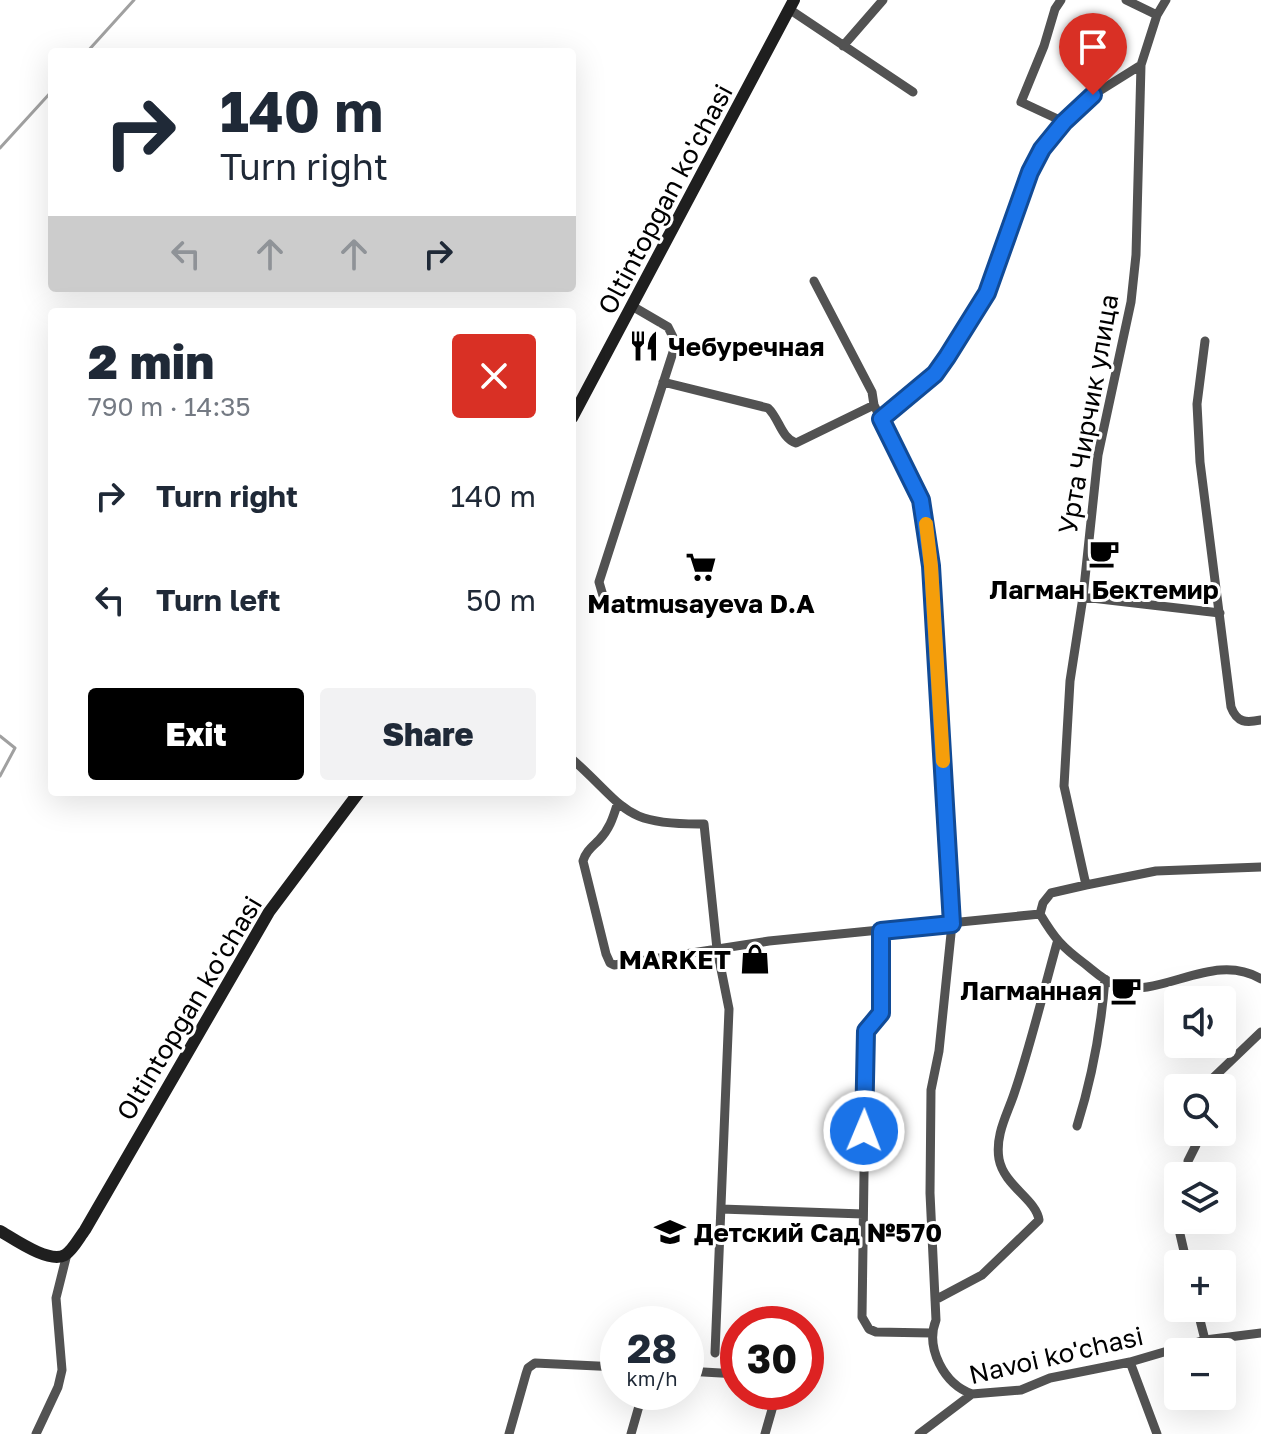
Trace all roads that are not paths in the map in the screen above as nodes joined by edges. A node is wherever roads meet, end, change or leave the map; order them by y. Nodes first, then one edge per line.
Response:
1 (883, 0) edge
2 (1061, 0) edge
3 (1126, 0) edge
4 (1166, 0) edge
5 (791, 4) edge
6 (1157, 15) junction
7 (843, 46) junction
8 (1141, 65) junction
9 (913, 92) dead end
10 (1064, 122) junction
11 (814, 281) dead end
12 (632, 306) junction
13 (1205, 341) dead end
14 (663, 382) junction
15 (874, 405) junction
16 (576, 411) edge
17 (881, 419) junction
18 (1083, 597) junction
19 (604, 599) dead end
20 (1220, 613) junction
21 (1261, 720) edge
22 (576, 763) edge
23 (356, 796) edge
24 (617, 805) junction
25 (1261, 867) edge
26 (1086, 885) junction
27 (1040, 914) junction
28 (952, 924) junction
29 (881, 931) junction
30 (1057, 943) junction
31 (717, 949) junction
32 (1105, 979) junction
33 (1261, 979) edge
34 (1261, 1032) edge
35 (1217, 1074) edge
36 (1077, 1126) dead end
37 (1196, 1146) edge
38 (1188, 1161) dead end
39 (721, 1209) junction
40 (863, 1214) junction
41 (0, 1231) edge
42 (1180, 1234) dead end
43 (1184, 1250) edge
44 (67, 1254) junction
45 (935, 1300) junction
46 (931, 1333) junction
47 (1261, 1333) edge
48 (1221, 1338) edge
49 (1164, 1352) edge
50 (715, 1353) dead end
51 (1130, 1362) junction
52 (600, 1366) edge
53 (972, 1394) junction
54 (638, 1410) edge
55 (772, 1410) edge
56 (36, 1434) edge
57 (509, 1434) edge
58 (631, 1434) edge
59 (765, 1434) edge
60 (919, 1434) edge
61 (1157, 1434) edge

1 - 7 street
2 - 10 street
3 - 6 street
4 - 6 street, Урта Чирчик улица
5 - 7 street
5 - 12 street, Oltintopgan ko'chasi
6 - 8 street, Урта Чирчик улица
7 - 9 street
8 - 10 street
8 - 18 street, Урта Чирчик улица
10 - 17 street
11 - 15 street
12 - 14 street
12 - 16 street, Oltintopgan ko'chasi
13 - 20 street
14 - 15 street
14 - 19 street
15 - 17 street
17 - 28 street
18 - 20 street
18 - 26 street, Урта Чирчик улица
20 - 21 street
22 - 24 street
23 - 44 street, Oltintopgan ko'chasi
24 - 31 street
24 - 31 street
25 - 26 street
26 - 27 street
27 - 28 street
27 - 30 street
28 - 29 street
28 - 45 street
29 - 31 street
29 - 40 street
30 - 32 street
30 - 45 street
31 - 39 street
32 - 33 street
32 - 36 street
34 - 35 street
37 - 38 street
39 - 40 street
39 - 50 street
40 - 46 street
41 - 44 street
42 - 43 street
44 - 56 street, Oltintopgan ko'chasi
45 - 46 street
46 - 53 street
47 - 48 street, Navoi ko'chasi
49 - 51 street, Navoi ko'chasi
51 - 53 street, Navoi ko'chasi
51 - 61 street
52 - 57 street
53 - 60 street, Navoi ko'chasi
54 - 58 street
55 - 59 street

